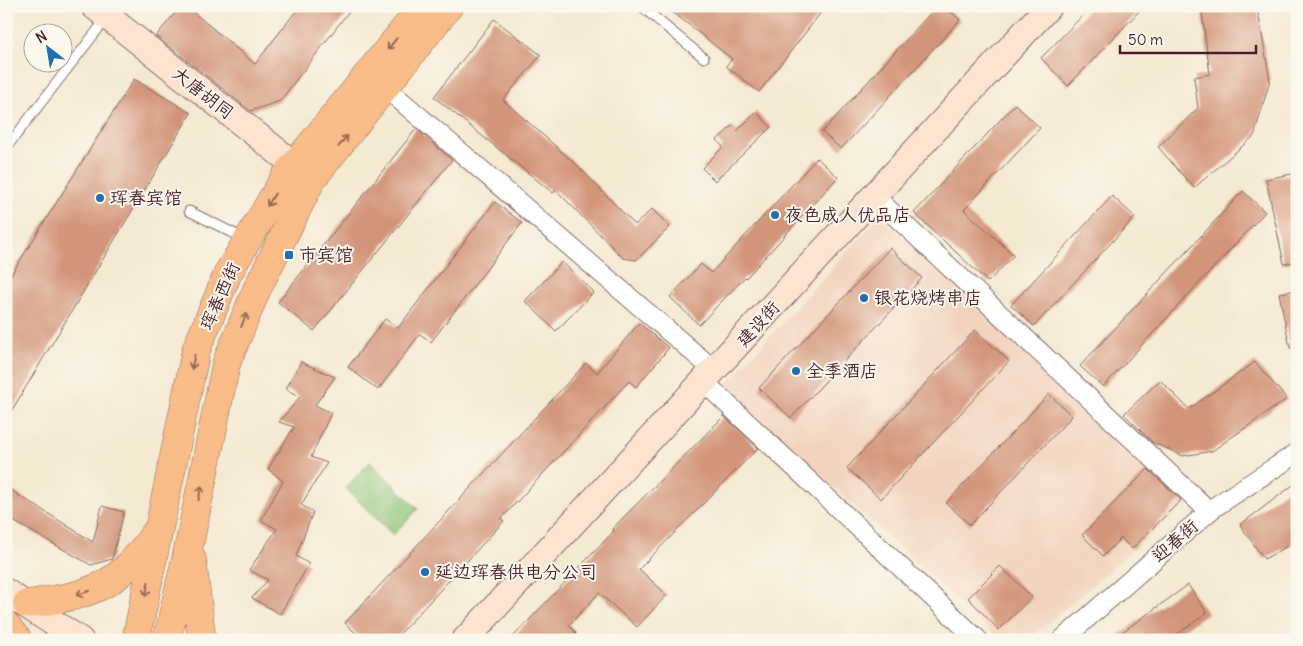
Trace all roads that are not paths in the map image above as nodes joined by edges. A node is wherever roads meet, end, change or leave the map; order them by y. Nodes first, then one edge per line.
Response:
1 (422, 6) edge
2 (449, 6) edge
3 (641, 6) edge
4 (1049, 6) edge
5 (101, 12) edge
6 (704, 58) dead end
7 (386, 88) junction
8 (6, 148) edge
9 (304, 172) junction
10 (875, 197) junction
11 (189, 210) dead end
12 (247, 240) junction
13 (710, 377) junction
14 (1297, 453) edge
15 (1210, 511) junction
16 (159, 529) junction
17 (190, 541) junction
18 (17, 598) edge
19 (6, 624) edge
20 (18, 640) edge
21 (30, 640) edge
22 (80, 640) edge
23 (136, 640) edge
24 (167, 640) edge
25 (202, 640) edge
26 (465, 640) edge
27 (978, 640) edge
28 (1062, 640) edge

1 -> 9 main road, 珲春西街
2 - 7 main road, 珲春西街
3 - 6 lane
4 - 10 street, 建设街
5 - 8 lane
5 - 9 street, 大唐胡同
9 -> 7 main road, 珲春西街
7 - 13 street
9 -> 12 main road, 珲春西街
17 -> 9 main road, 珲春西街
10 - 13 street, 建设街
10 - 15 street
11 - 12 lane
12 -> 16 main road, 珲春西街
13 - 26 street, 建设街
13 - 27 street
14 - 15 street, 迎春街
15 - 28 street, 迎春街
16 -> 18 main road
16 -> 23 main road, 珲春西街
17 - 24 main road, 珲春西街
17 - 25 main road
18 - 22 street
19 - 20 main road
19 - 21 street

